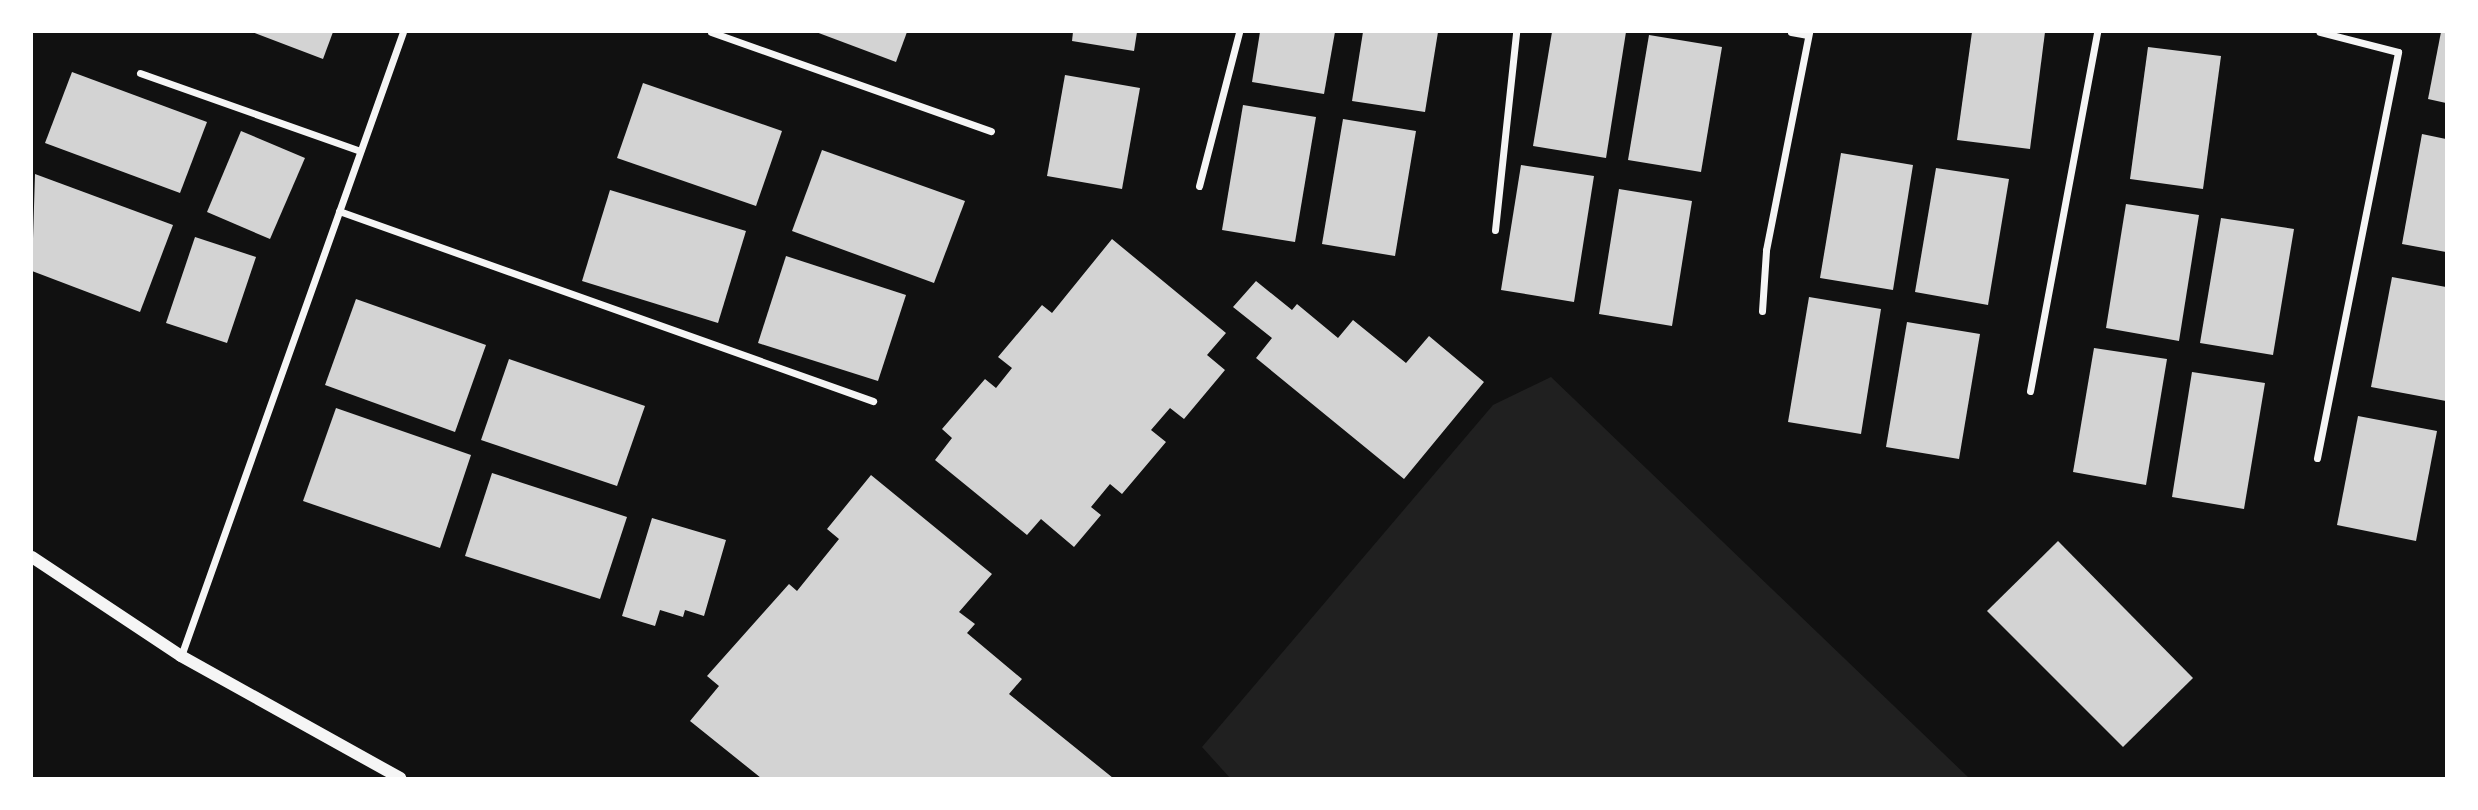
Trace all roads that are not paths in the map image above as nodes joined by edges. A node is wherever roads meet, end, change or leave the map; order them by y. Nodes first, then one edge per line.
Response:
1 (403, 32) edge
2 (711, 32) edge
3 (1239, 32) edge
4 (1516, 32) edge
5 (1791, 32) edge
6 (2097, 32) edge
7 (2320, 32) edge
8 (1809, 33) edge
9 (140, 73) dead end
10 (991, 131) dead end
11 (360, 151) junction
12 (1199, 186) dead end
13 (339, 211) junction
14 (1495, 230) dead end
15 (1762, 311) dead end
16 (2030, 391) dead end
17 (873, 401) dead end
18 (2317, 458) dead end
19 (32, 557) edge
20 (181, 656) junction
21 (400, 779) edge

1 - 11 street
2 - 10 street
3 - 12 street
4 - 14 street
5 - 8 street
6 - 16 street
7 - 18 street
8 - 15 street
9 - 11 street
11 - 13 street
13 - 17 street
13 - 20 street
19 - 20 street
20 - 21 street

